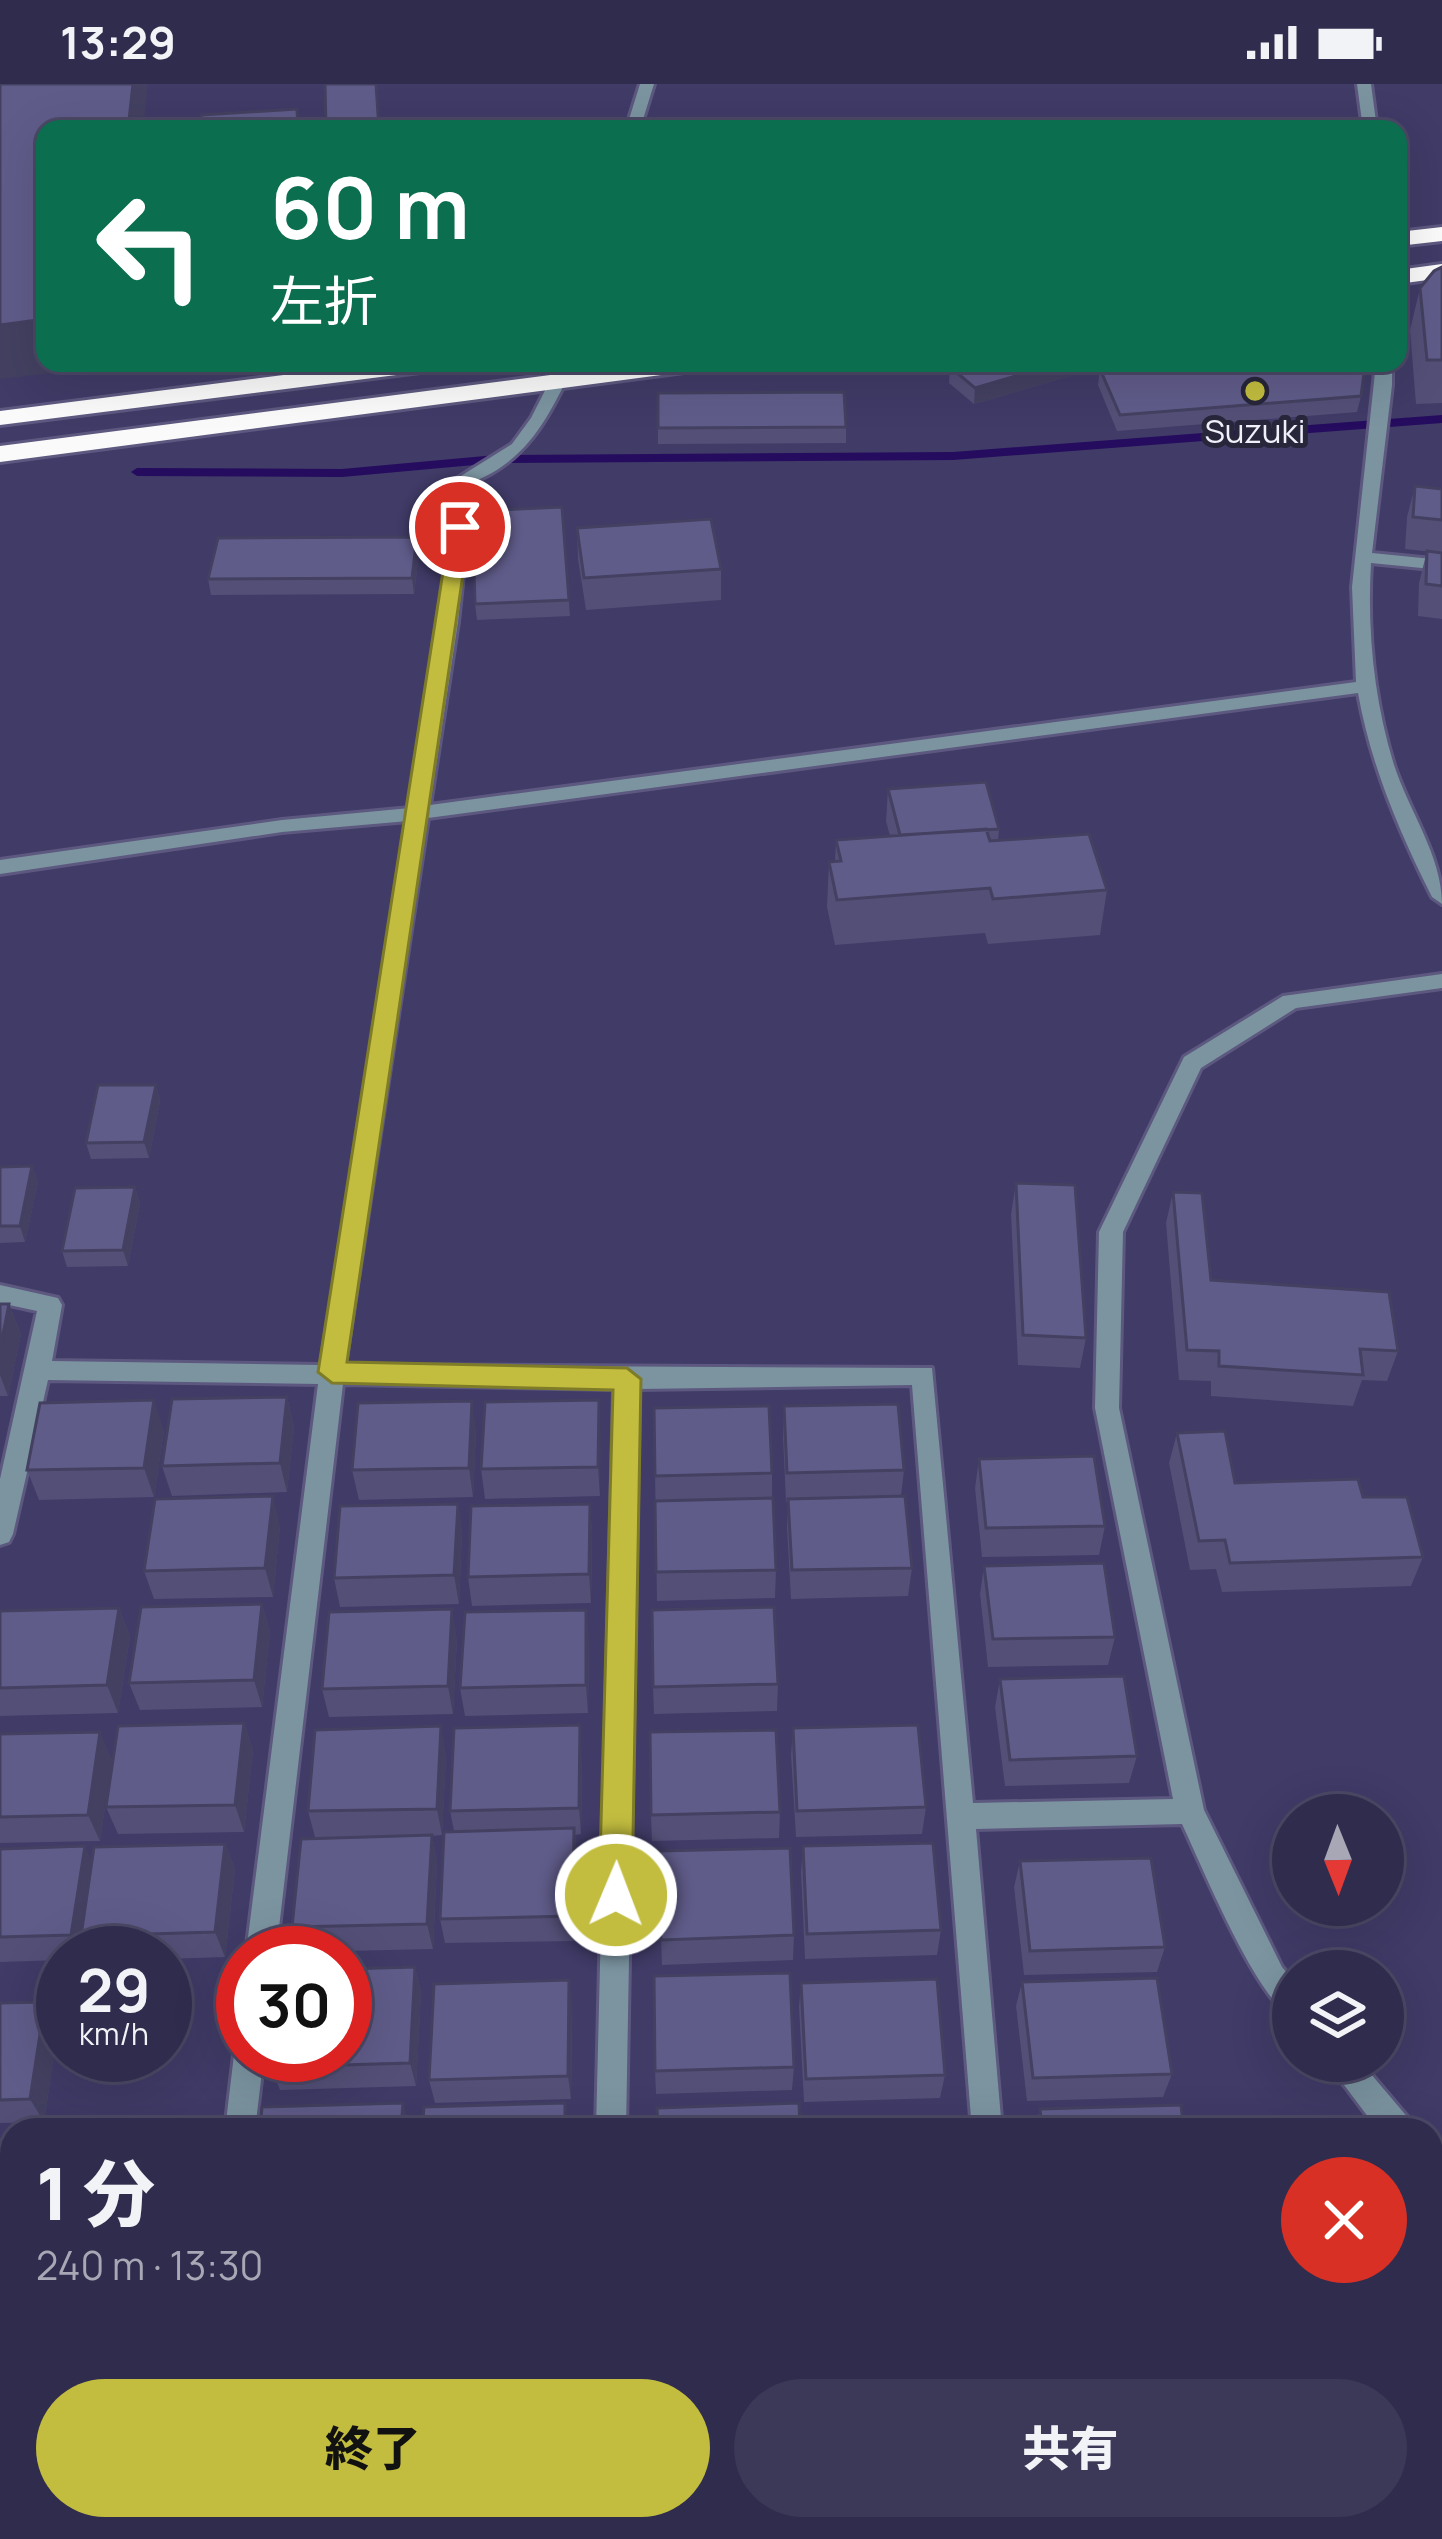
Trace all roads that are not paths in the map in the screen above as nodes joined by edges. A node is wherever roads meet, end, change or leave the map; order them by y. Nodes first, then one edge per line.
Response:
1 (647, 84) edge
2 (1364, 84) edge
3 (636, 120) edge
4 (1369, 120) edge
5 (1442, 233) edge
6 (1407, 238) edge
7 (1442, 271) edge
8 (1407, 276) edge
9 (365, 372) edge
10 (563, 372) edge
11 (1384, 372) edge
12 (0, 418) edge
13 (0, 454) edge
14 (1363, 557) junction
15 (1442, 565) edge
16 (1364, 687) junction
17 (420, 813) junction
18 (0, 867) edge
19 (1442, 897) edge
20 (1442, 981) edge
21 (0, 1294) edge
22 (38, 1370) junction
23 (332, 1372) junction
24 (627, 1379) junction
25 (0, 1534) edge
26 (1190, 1811) junction
27 (961, 1816) junction
28 (264, 1926) edge
29 (1272, 1977) edge
30 (246, 2082) edge
31 (1359, 2082) edge
32 (241, 2118) edge
33 (611, 2118) edge
34 (986, 2118) edge
35 (1389, 2118) edge

1 - 3 street
2 - 4 street
5 - 6 highway
7 - 8 highway
9 - 12 highway
10 - 13 highway
10 - 17 street
11 - 14 street
14 - 15 street
14 - 16 street
16 - 17 street
16 - 19 street
17 - 18 street
17 - 23 street
20 - 26 street
21 - 22 street
22 - 23 street
22 - 25 street
23 - 24 street
23 - 28 street
24 - 27 street
24 - 33 street
26 - 27 street
26 - 29 street
27 - 34 street
30 - 32 street
31 - 35 street

